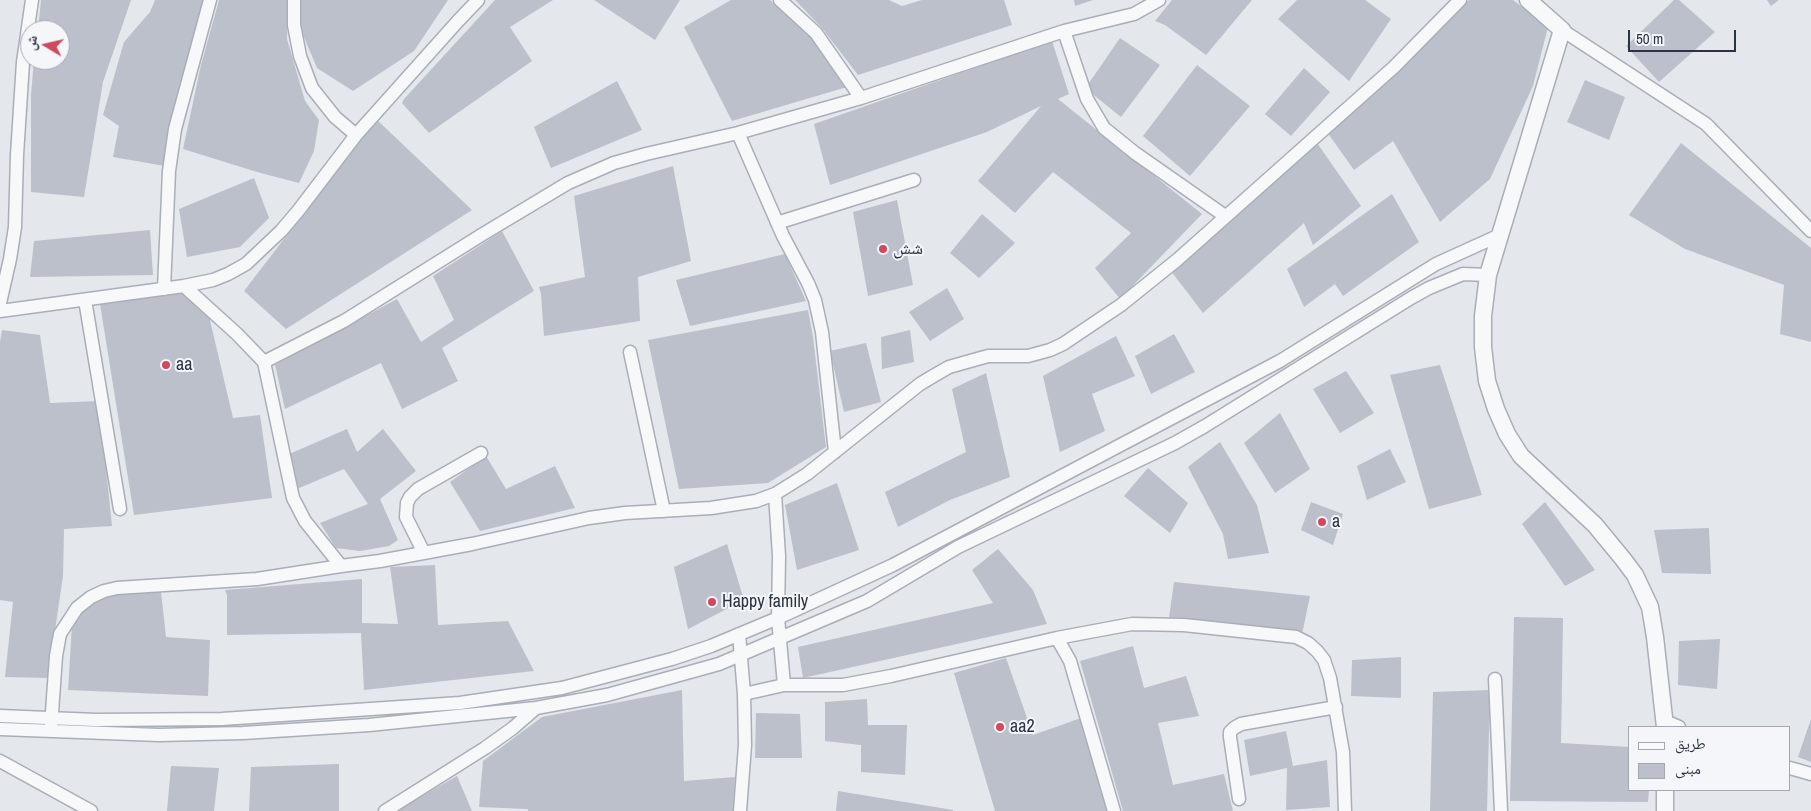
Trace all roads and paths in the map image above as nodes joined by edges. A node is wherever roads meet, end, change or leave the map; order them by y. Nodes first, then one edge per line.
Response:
1 (32, 0) edge
2 (210, 0) edge
3 (294, 0) edge
4 (478, 0) edge
5 (780, 0) edge
6 (1158, 0) edge
7 (1460, 0) edge
8 (1528, 0) edge
9 (1562, 30) junction
10 (1064, 31) junction
11 (861, 98) junction
12 (738, 133) junction
13 (356, 135) junction
14 (914, 180) dead end
15 (1225, 216) junction
16 (777, 223) junction
17 (1811, 230) edge
18 (1500, 235) junction
19 (5, 259) edge
20 (1488, 275) junction
21 (184, 286) junction
22 (164, 289) junction
23 (85, 300) junction
24 (0, 303) edge
25 (0, 310) edge
26 (630, 352) dead end
27 (264, 362) junction
28 (835, 452) junction
29 (482, 453) dead end
30 (775, 494) junction
31 (120, 509) dead end
32 (664, 511) junction
33 (424, 553) junction
34 (341, 566) junction
35 (778, 618) junction
36 (740, 634) junction
37 (1057, 638) junction
38 (780, 639) junction
39 (741, 654) junction
40 (623, 672) junction
41 (1495, 679) dead end
42 (784, 685) junction
43 (626, 690) junction
44 (744, 694) junction
45 (1336, 707) junction
46 (536, 708) junction
47 (0, 716) edge
48 (51, 724) junction
49 (1670, 725) edge
50 (0, 729) edge
51 (0, 761) edge
52 (1791, 768) edge
53 (1811, 774) edge
54 (1665, 791) edge
55 (1238, 799) dead end
56 (91, 811) edge
57 (385, 811) edge
58 (740, 811) edge
59 (1114, 811) edge
60 (1345, 811) edge
61 (1500, 811) edge
62 (1665, 811) edge

1 - 19 street
2 - 22 street
3 - 13 street
4 - 13 street
5 - 11 street
6 - 10 street
7 - 15 street
8 - 9 street
9 - 17 street
9 - 18 street
10 - 11 street
10 - 15 street
11 - 12 street
12 - 16 street
12 - 27 street
13 - 21 street
14 - 16 street
15 - 28 street
16 - 28 street
18 - 20 street
18 - 35 street
19 - 24 street
20 - 38 street
20 - 49 street
21 - 22 street
21 - 27 street
22 - 23 street
23 - 25 street
23 - 31 street
26 - 32 street
27 - 34 street
28 - 30 street
29 - 33 street
30 - 32 street
30 - 35 street
32 - 33 street
33 - 34 street
34 - 48 street
35 - 36 street
35 - 38 street
36 - 39 street
36 - 40 street
37 - 42 street
37 - 45 street
37 - 59 street
38 - 39 street
38 - 42 street
39 - 43 street
39 - 44 street
40 - 43 street
40 - 48 street
41 - 61 street
42 - 44 street
43 - 46 street
44 - 58 street
45 - 55 street
45 - 60 street
46 - 48 street
46 - 57 street
47 - 48 street
48 - 50 street
51 - 56 street
52 - 53 street
54 - 62 street

